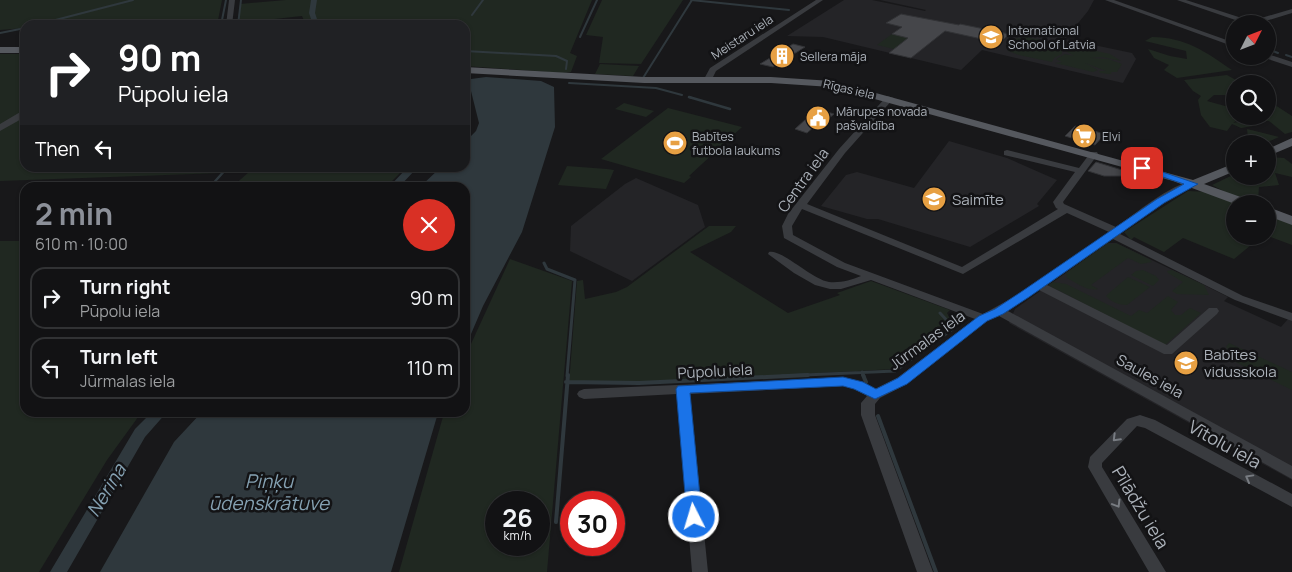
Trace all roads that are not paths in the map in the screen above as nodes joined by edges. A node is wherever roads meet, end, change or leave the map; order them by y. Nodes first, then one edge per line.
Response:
1 (232, 0) edge
2 (820, 0) edge
3 (1108, 0) edge
4 (1180, 0) edge
5 (1292, 11) edge
6 (230, 20) edge
7 (1226, 42) edge
8 (0, 50) edge
9 (20, 50) edge
10 (1276, 59) edge
11 (1292, 65) edge
12 (470, 70) edge
13 (707, 81) junction
14 (890, 98) junction
15 (20, 116) edge
16 (0, 128) edge
17 (1292, 142) edge
18 (1276, 149) edge
19 (1006, 153) dead end
20 (1094, 154) junction
21 (1081, 171) junction
22 (1226, 171) edge
23 (1193, 184) junction
24 (1226, 196) edge
25 (800, 205) junction
26 (1066, 209) junction
27 (1276, 215) edge
28 (1292, 220) edge
29 (1113, 233) junction
30 (774, 254) dead end
31 (870, 276) junction
32 (1038, 285) junction
33 (999, 311) junction
34 (1213, 311) dead end
35 (1292, 317) edge
36 (983, 318) junction
37 (682, 389) junction
38 (584, 394) dead end
39 (875, 395) junction
40 (1140, 420) joint
41 (1288, 471) edge
42 (1292, 501) edge
43 (700, 572) edge
44 (925, 572) edge
45 (1158, 572) edge

1 - 6 street
2 - 13 street, Meistaru iela
3 - 7 street
4 - 5 street
8 - 9 main road
10 - 11 street
12 - 13 main road, Rīgas iela
13 - 14 main road, Rīgas iela
14 - 20 main road, Rīgas iela
14 - 25 street, Centra iela
15 - 16 street
17 - 18 main road
19 - 21 street
20 - 21 street
20 - 23 main road, Rīgas iela
21 - 26 street
22 - 23 main road, Jūrmalas iela
23 - 24 main road, Rīgas iela
23 - 29 street, Jūrmalas iela
25 - 26 street
25 - 31 street, Centra iela
26 - 29 street
27 - 28 main road
29 - 32 street, Jūrmalas iela
29 - 35 street
30 - 31 street
31 - 36 street
32 - 33 street, Jūrmalas iela
32 - 34 street
33 - 36 street, Jūrmalas iela
33 - 41 street, Saules iela
36 - 39 street, Jūrmalas iela
37 - 38 street, Pūpolu iela
37 - 39 street, Pūpolu iela
37 - 43 street
39 - 44 street
42 -> 40 street, Vītolu iela
40 -> 45 street, Pīlādžu iela

